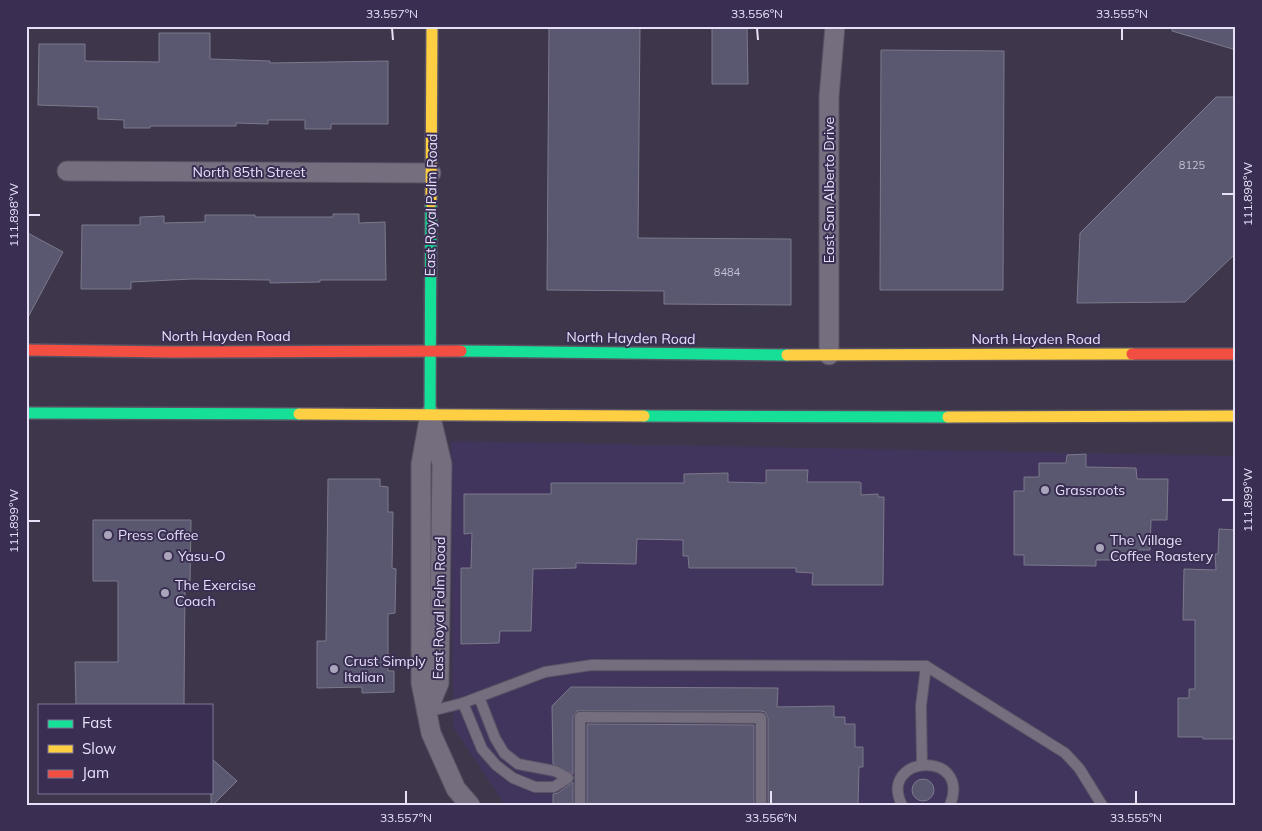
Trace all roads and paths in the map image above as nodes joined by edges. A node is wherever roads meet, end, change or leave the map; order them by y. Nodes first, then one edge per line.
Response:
1 (432, 26) edge
2 (835, 26) edge
3 (67, 171) dead end
4 (431, 173) junction
5 (26, 350) edge
6 (429, 350) junction
7 (1236, 354) edge
8 (829, 355) junction
9 (26, 413) edge
10 (430, 414) junction
11 (1236, 416) edge
12 (926, 666) junction
13 (479, 697) junction
14 (462, 703) junction
15 (427, 712) junction
16 (922, 764) junction
17 (568, 778) junction
18 (580, 778) junction
19 (470, 805) edge
20 (580, 805) edge
21 (761, 805) edge
22 (902, 805) edge
23 (950, 805) edge
24 (1102, 805) edge

1 - 4 main road, East Royal Palm Road
2 - 8 street, East San Alberto Drive
3 - 4 street, North 85th Street
4 - 6 main road, East Royal Palm Road
5 - 6 main road, North Hayden Road
6 - 8 main road, North Hayden Road
6 - 10 main road, East Royal Palm Road
7 - 8 main road, North Hayden Road
9 - 10 main road
10 - 11 main road
10 - 15 street, East Royal Palm Road
12 - 13 lane
12 - 16 lane
12 - 24 lane
13 - 14 lane
13 - 17 lane
14 - 15 lane
14 - 17 lane
15 - 19 street, East Royal Palm Road
16 - 22 lane
16 - 23 lane
17 - 18 lane
18 - 20 lane
18 - 21 lane

